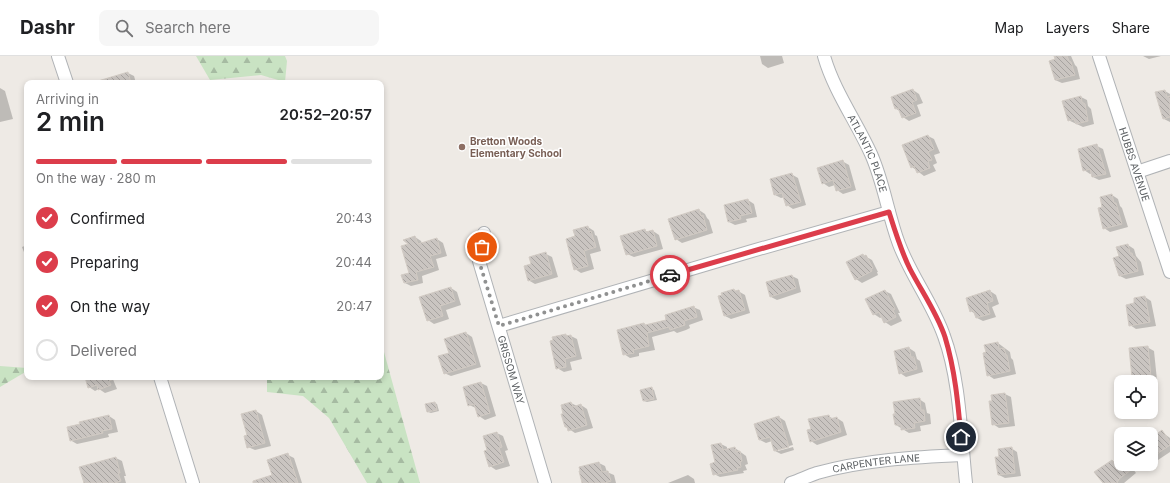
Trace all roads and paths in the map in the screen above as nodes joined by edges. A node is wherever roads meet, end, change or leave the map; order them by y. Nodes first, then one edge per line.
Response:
1 (58, 56) edge
2 (824, 56) edge
3 (1100, 56) edge
4 (66, 80) edge
5 (1170, 160) edge
6 (1138, 172) junction
7 (889, 212) junction
8 (484, 233) dead end
9 (1170, 272) edge
10 (499, 326) junction
11 (161, 380) edge
12 (963, 454) junction
13 (193, 483) edge
14 (545, 483) edge
15 (791, 483) edge
16 (966, 483) edge

1 - 4 street
2 - 7 street, ATLANTIC PLACE
3 - 6 street, HUBBS AVENUE
5 - 6 street
6 - 9 street, HUBBS AVENUE
7 - 10 street
7 - 12 street, ATLANTIC PLACE
8 - 10 street, GRISSOM WAY
10 - 14 street, GRISSOM WAY
11 - 13 street
12 - 15 street, CARPENTER LANE
12 - 16 street, ATLANTIC PLACE

